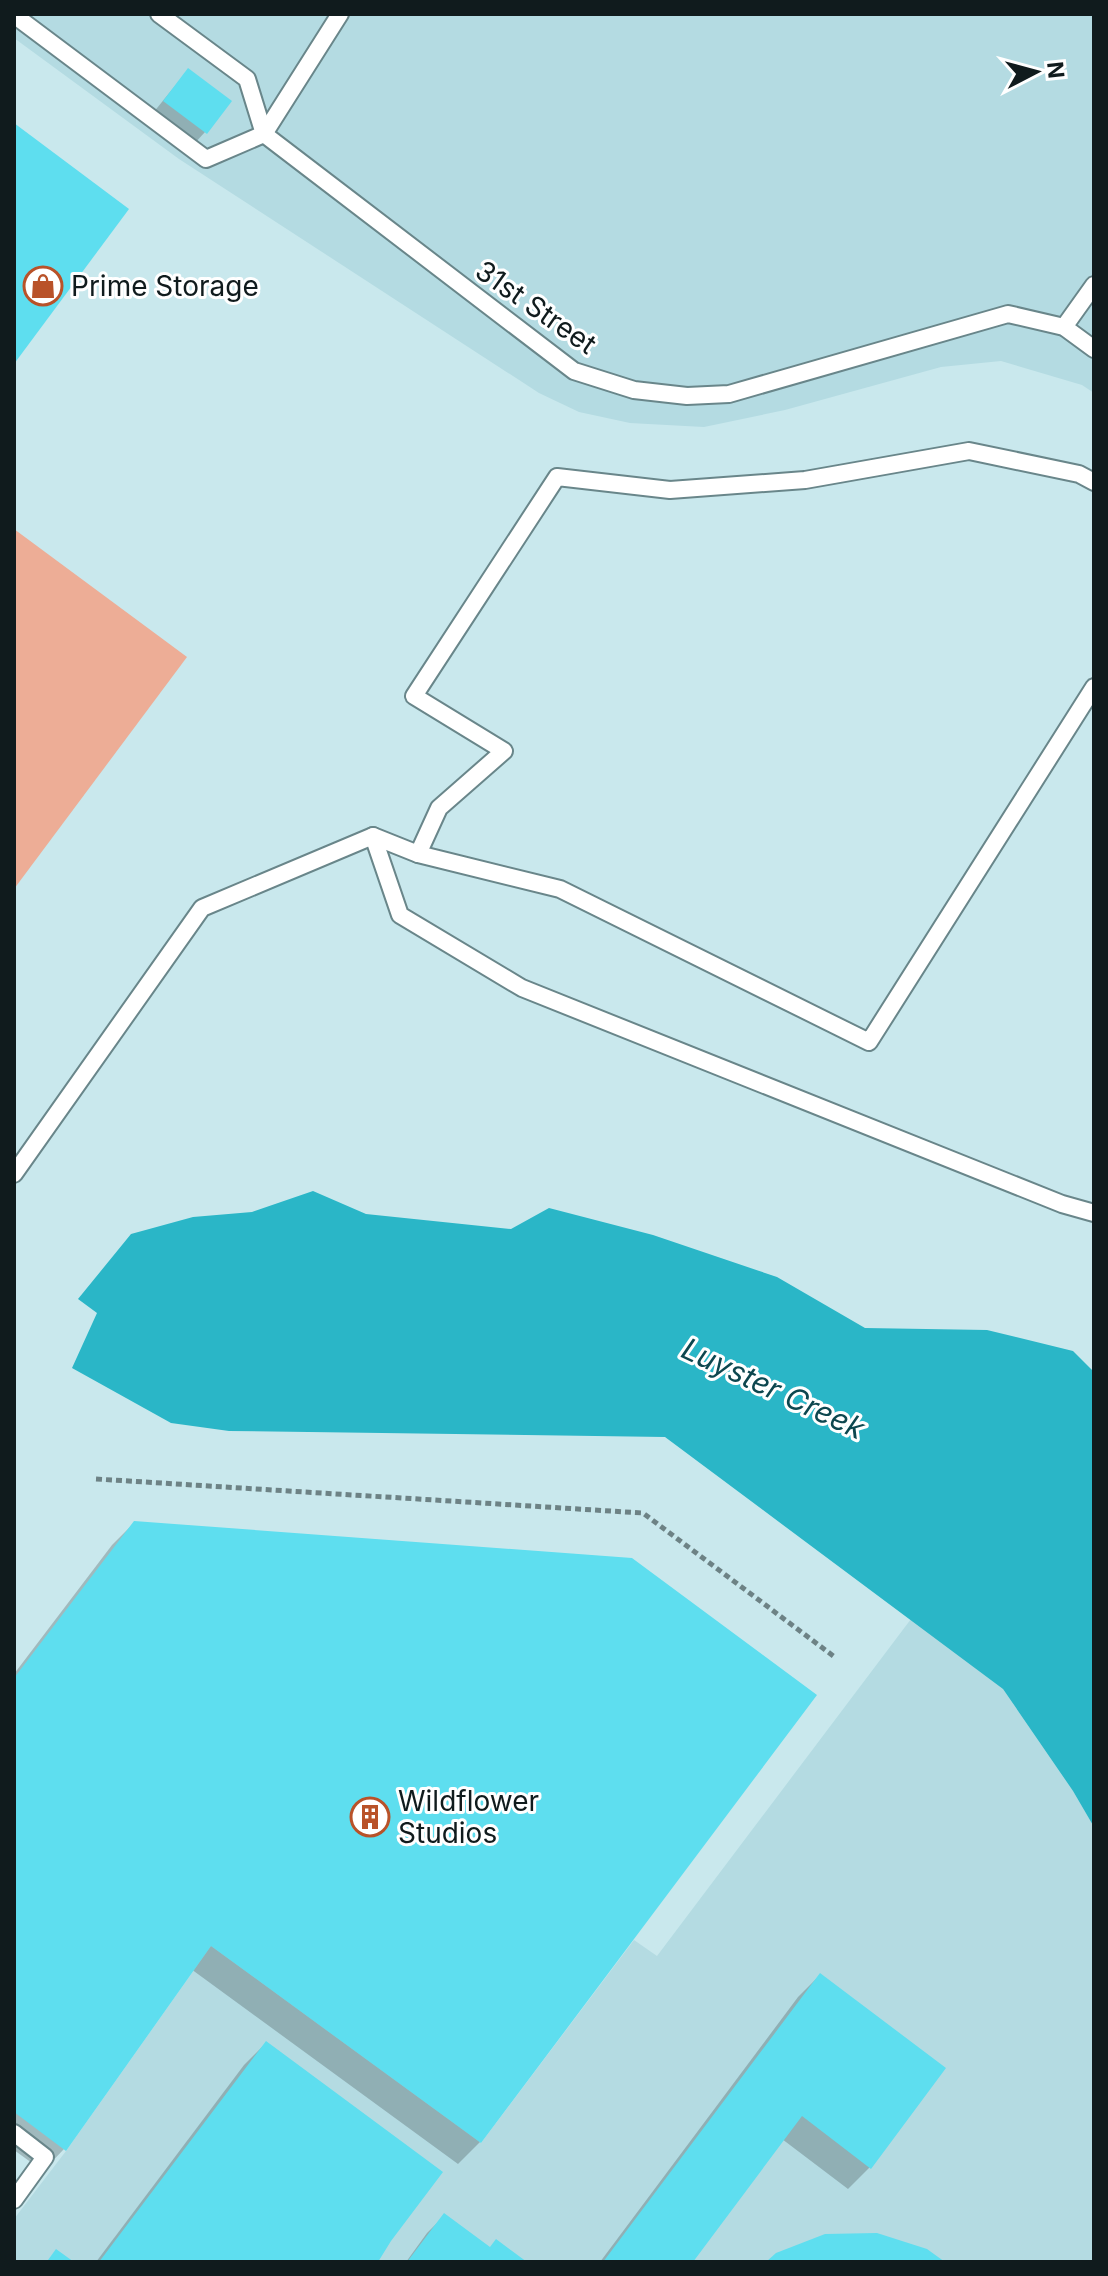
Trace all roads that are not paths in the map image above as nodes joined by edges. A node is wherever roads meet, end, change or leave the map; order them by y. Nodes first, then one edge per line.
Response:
1 (159, 14) edge
2 (340, 14) edge
3 (14, 15) edge
4 (264, 134) junction
5 (1094, 285) edge
6 (1064, 327) junction
7 (1094, 349) edge
8 (1094, 482) edge
9 (1094, 687) edge
10 (373, 836) junction
11 (418, 854) junction
12 (14, 1174) edge
13 (1094, 1213) edge
14 (14, 2133) edge
15 (14, 2200) edge

1 - 4 lane
2 - 4 lane
3 - 4 lane
4 - 6 lane, 31st Street
5 - 6 lane
6 - 7 lane, 31st Street
8 - 11 lane
9 - 11 lane
10 - 11 lane
10 - 12 lane
10 - 13 lane
14 - 15 lane

